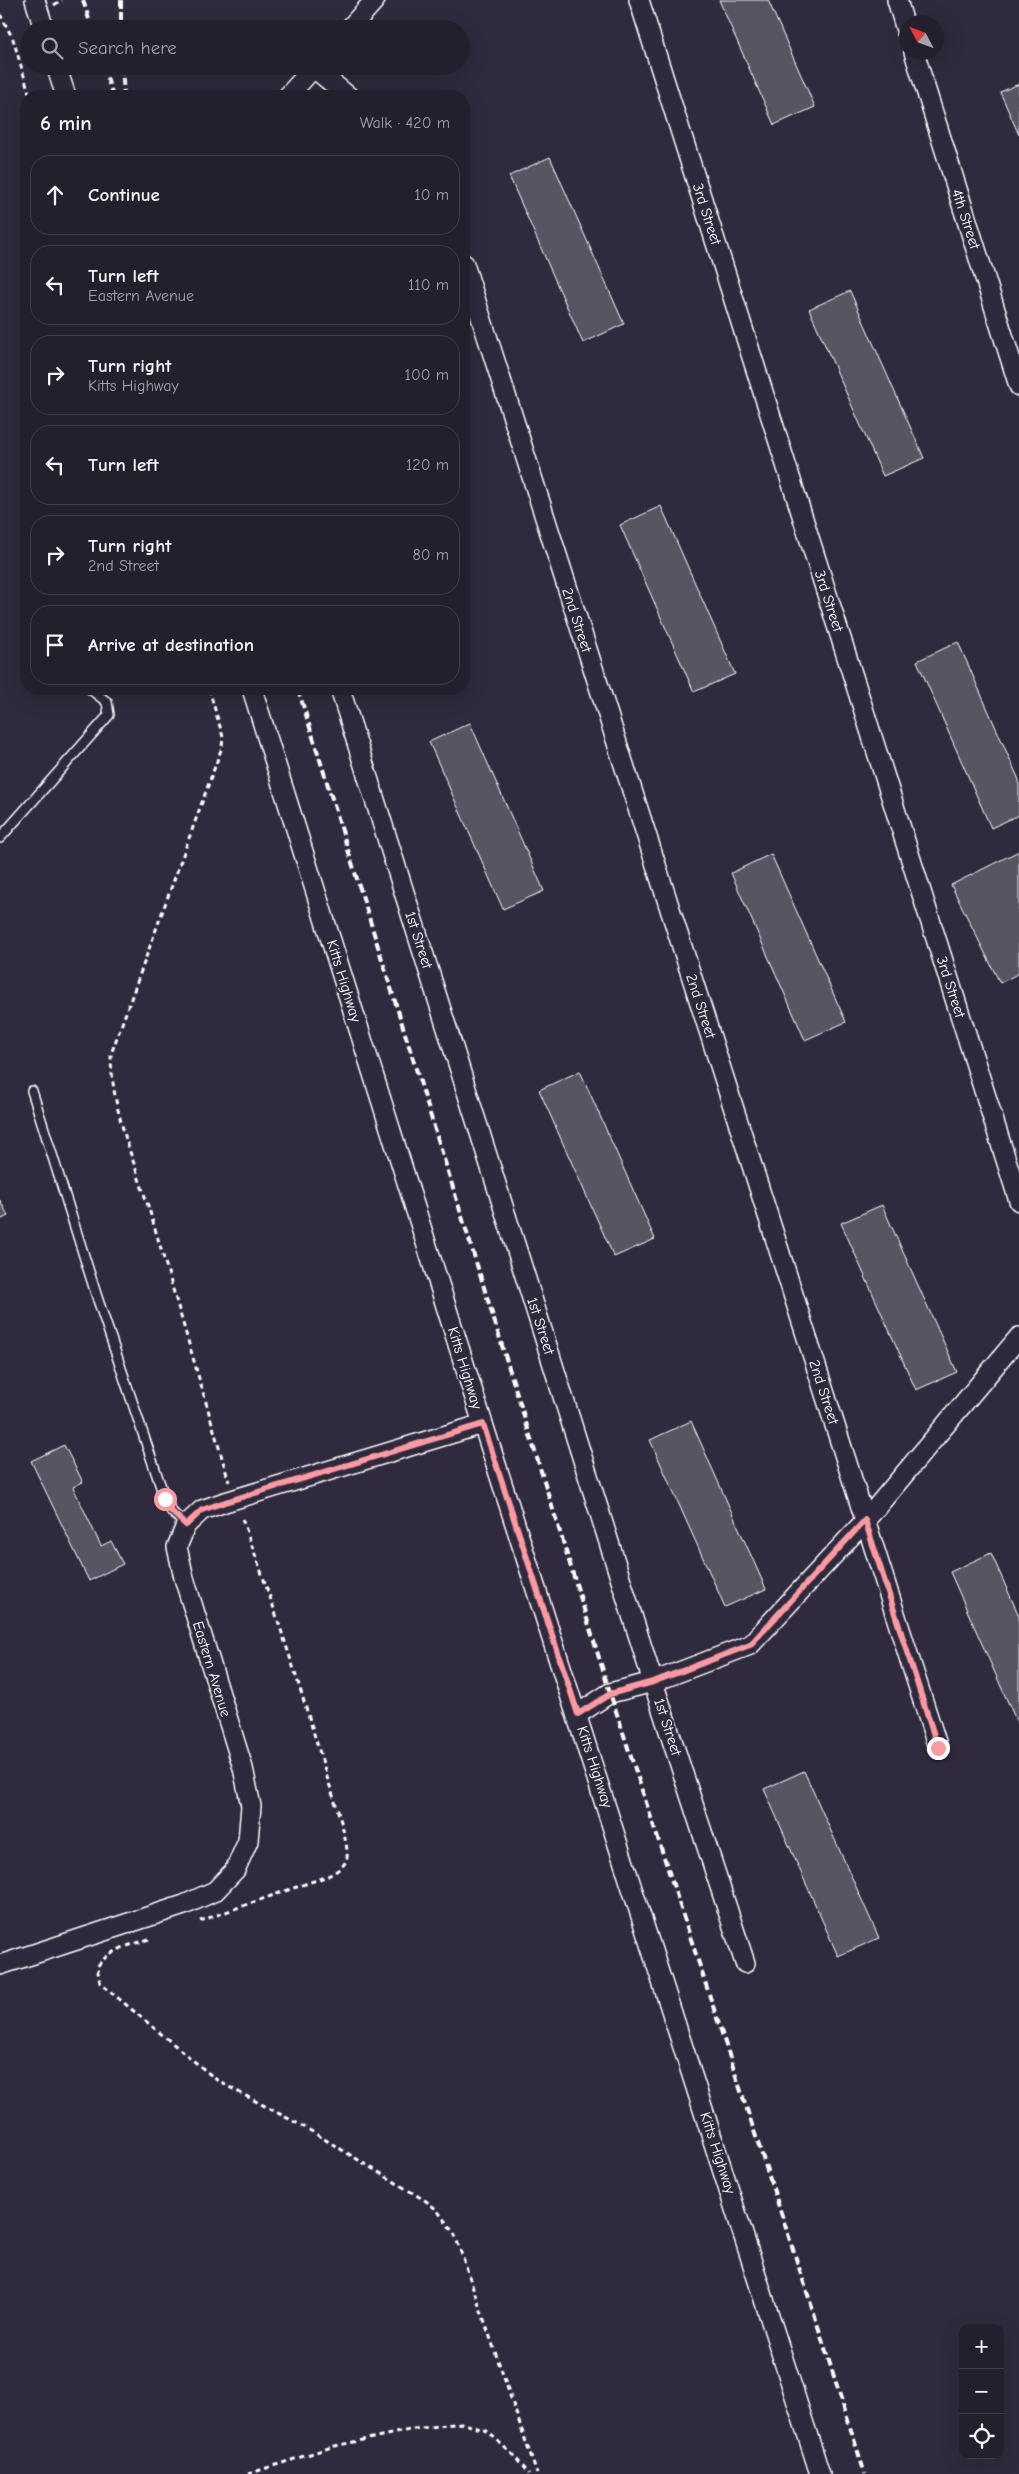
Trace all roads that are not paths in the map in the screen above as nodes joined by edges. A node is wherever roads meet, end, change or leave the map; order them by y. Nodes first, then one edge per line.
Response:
1 (35, 0) edge
2 (375, 0) edge
3 (639, 0) edge
4 (897, 0) edge
5 (902, 15) edge
6 (41, 20) edge
7 (357, 20) edge
8 (917, 60) edge
9 (59, 75) edge
10 (308, 75) edge
11 (324, 75) edge
12 (64, 90) edge
13 (294, 90) edge
14 (341, 90) edge
15 (470, 283) edge
16 (1019, 386) edge
17 (98, 695) edge
18 (254, 695) edge
19 (342, 695) edge
20 (2, 833) edge
21 (32, 1091) dead end
22 (1019, 1201) edge
23 (1019, 1337) edge
24 (483, 1424) junction
25 (865, 1520) junction
26 (186, 1525) junction
27 (653, 1682) junction
28 (578, 1714) junction
29 (938, 1748) dead end
30 (745, 1963) dead end
31 (0, 1965) edge
32 (820, 2474) edge

1 - 6 street
2 - 7 street
3 - 22 street, 3rd Street
4 - 5 street
8 - 16 street, 4th Street
9 - 12 street
10 - 13 street
11 - 14 street
15 - 25 street, 2nd Street
17 - 20 lane
18 - 24 street, Kitts Highway
19 - 27 street, 1st Street
21 - 26 lane
23 - 25 street
24 - 26 street
24 - 28 street, Kitts Highway
25 - 27 street
25 - 29 street, 2nd Street
26 - 31 street, Eastern Avenue
27 - 28 street
27 - 30 street, 1st Street
28 - 32 street, Kitts Highway

